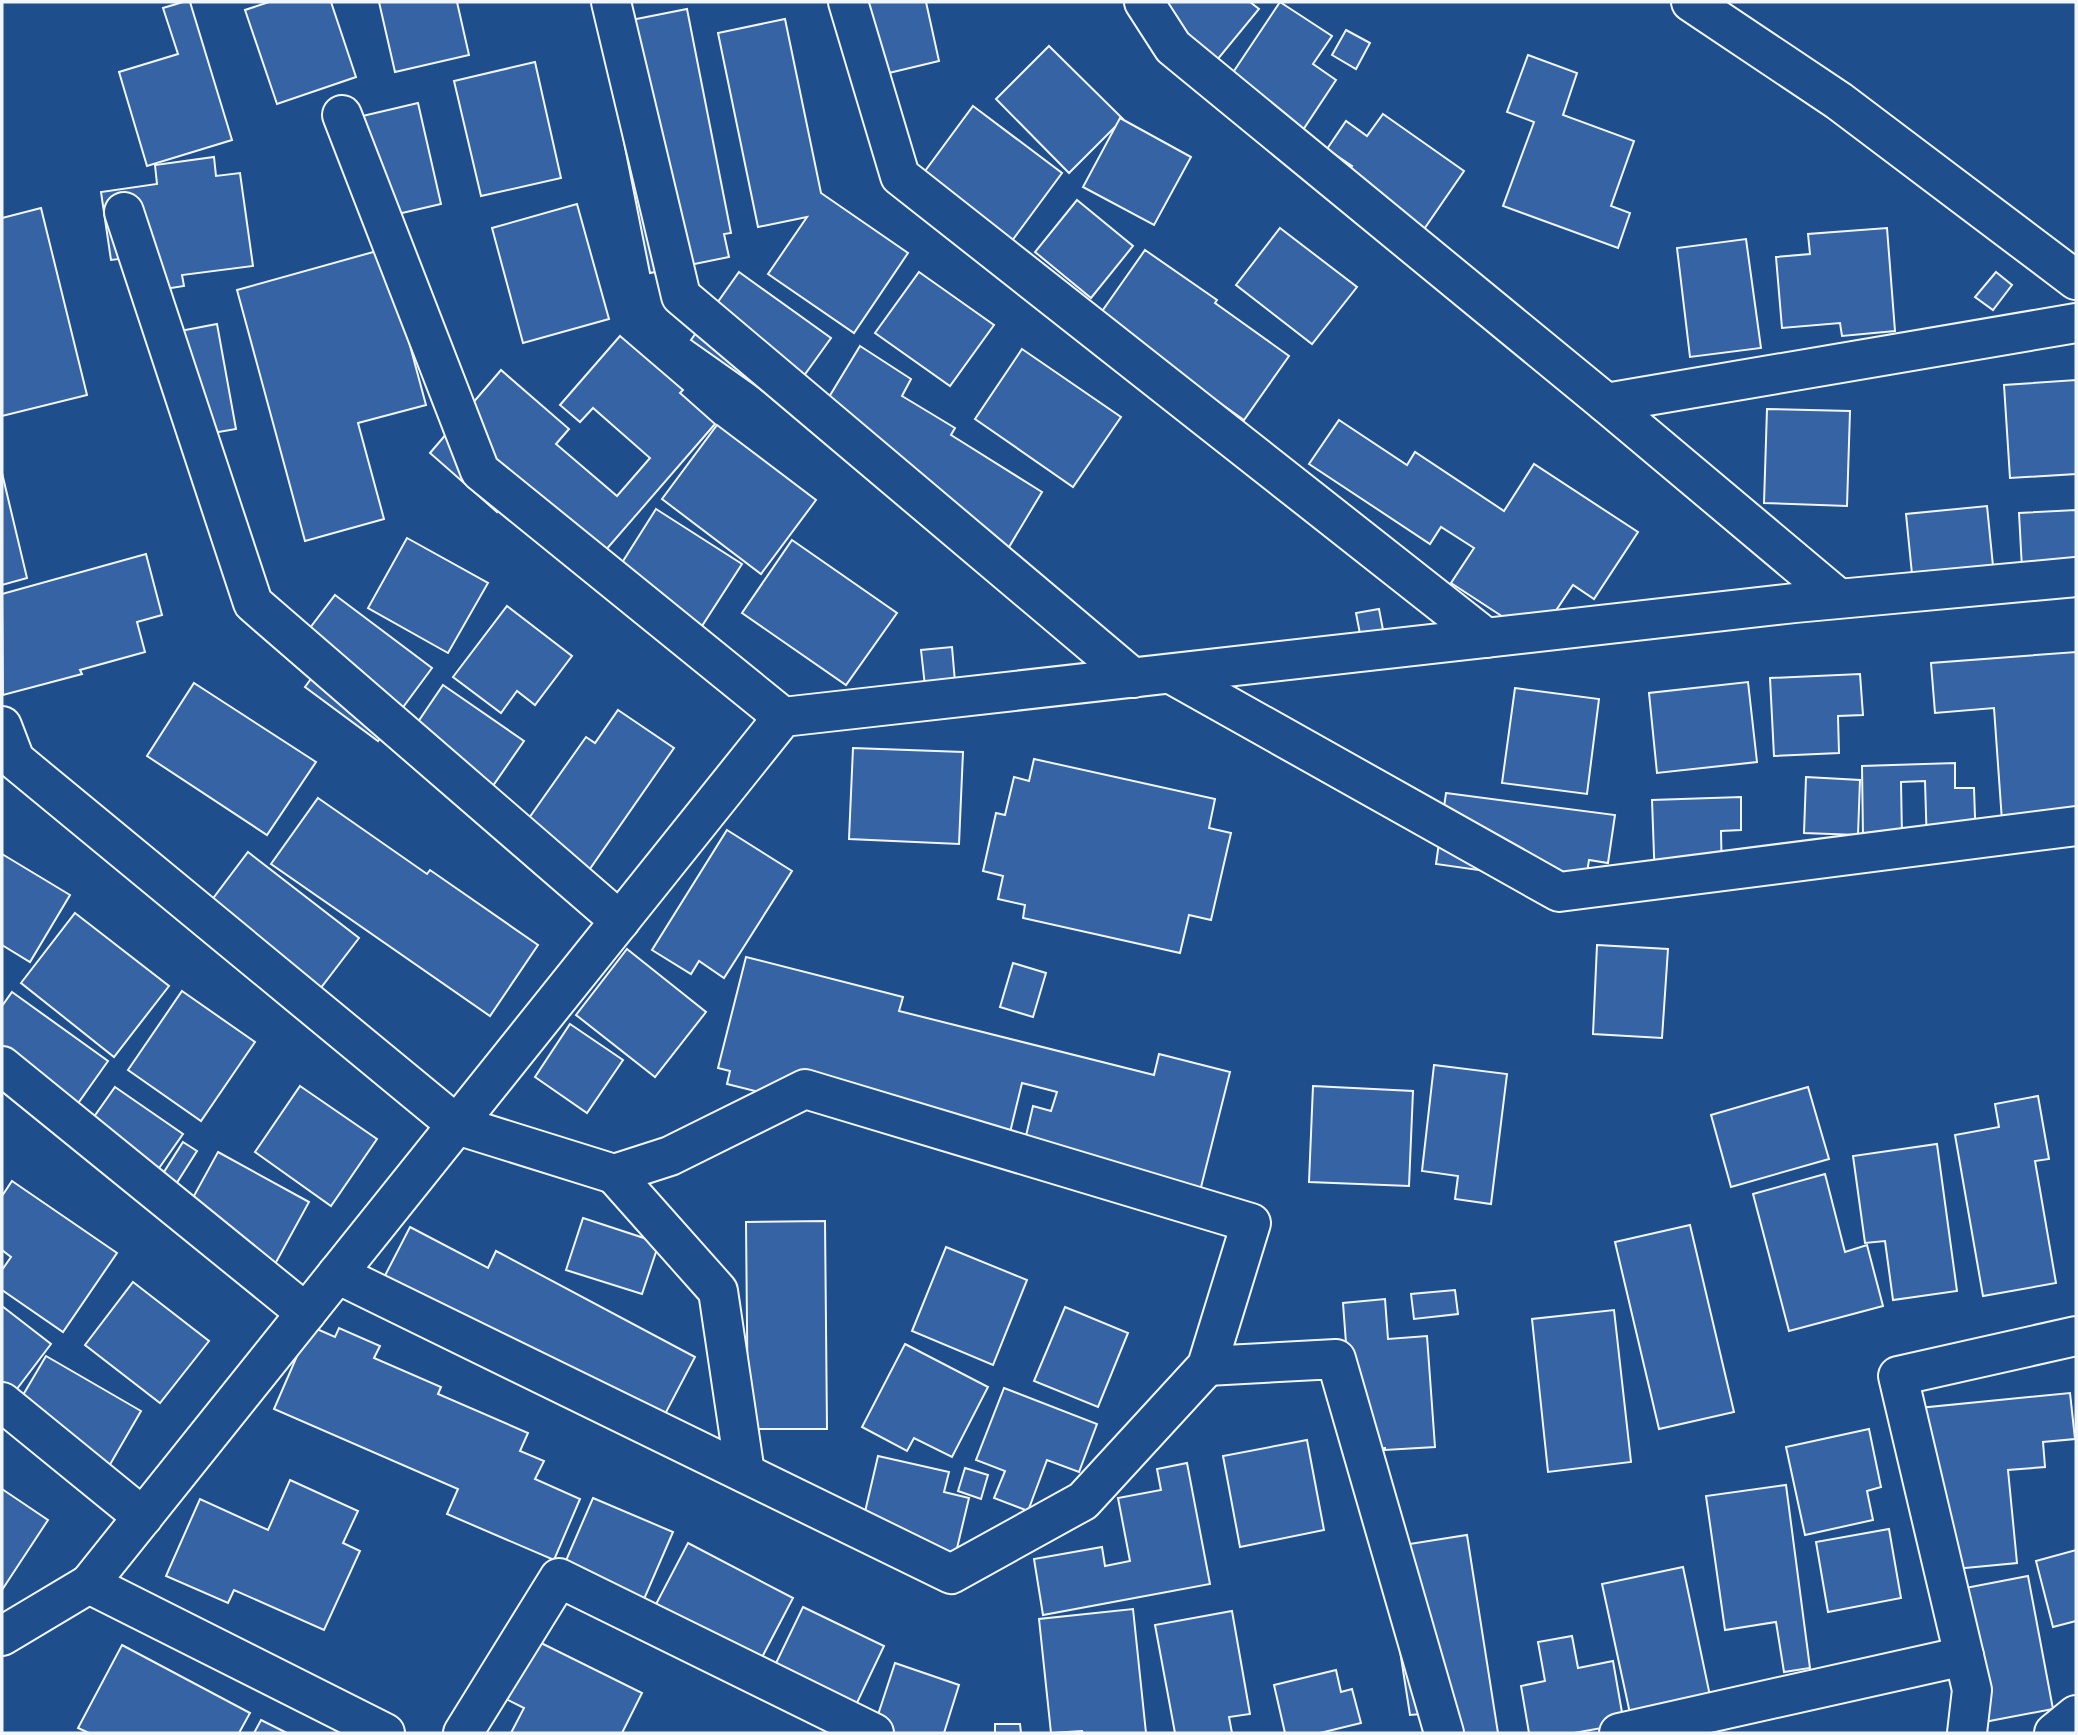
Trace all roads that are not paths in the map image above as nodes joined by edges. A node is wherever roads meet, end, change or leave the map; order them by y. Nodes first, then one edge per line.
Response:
1 (611, 2) edge
2 (848, 2) edge
3 (1144, 2) edge
4 (1691, 2) edge
5 (342, 115) dead end
6 (124, 212) dead end
7 (2076, 280) edge
8 (2076, 323) edge
9 (1606, 403) junction
10 (2076, 577) edge
11 (1838, 598) junction
12 (1486, 638) junction
13 (1171, 674) junction
14 (1133, 678) junction
15 (783, 717) junction
16 (2, 726) edge
17 (2076, 827) edge
18 (620, 921) junction
19 (2, 1066) edge
20 (457, 1125) junction
21 (614, 1174) junction
22 (337, 1274) junction
23 (306, 1313) junction
24 (2076, 1336) edge
25 (1208, 1366) junction
26 (2, 1402) edge
27 (745, 1473) junction
28 (143, 1517) junction
29 (89, 1584) junction
30 (2, 1636) edge
31 (1964, 1656) junction
32 (2076, 1715) edge
33 (386, 1733) edge
34 (463, 1733) edge
35 (874, 1733) edge
36 (1444, 1733) edge
37 (1619, 1733) edge
38 (1967, 1733) edge
39 (2054, 1733) edge

1 - 14 street
2 - 12 street
3 - 9 street
4 - 7 street
5 - 15 street
6 - 18 street
8 - 9 street
9 - 11 street
10 - 11 street
11 - 12 street
12 - 13 street
13 - 14 street
13 - 17 street
14 - 15 street
15 - 18 street
16 - 20 street
18 - 20 street
19 - 23 street
20 - 21 street
20 - 22 street
21 - 25 street
21 - 27 street
22 - 23 street
22 - 27 street
23 - 28 street
24 - 31 street
25 - 27 street
25 - 36 street
26 - 28 street
28 - 29 street
29 - 30 street
29 - 33 street
31 - 37 street
31 - 38 street
32 - 39 street
34 - 35 street

